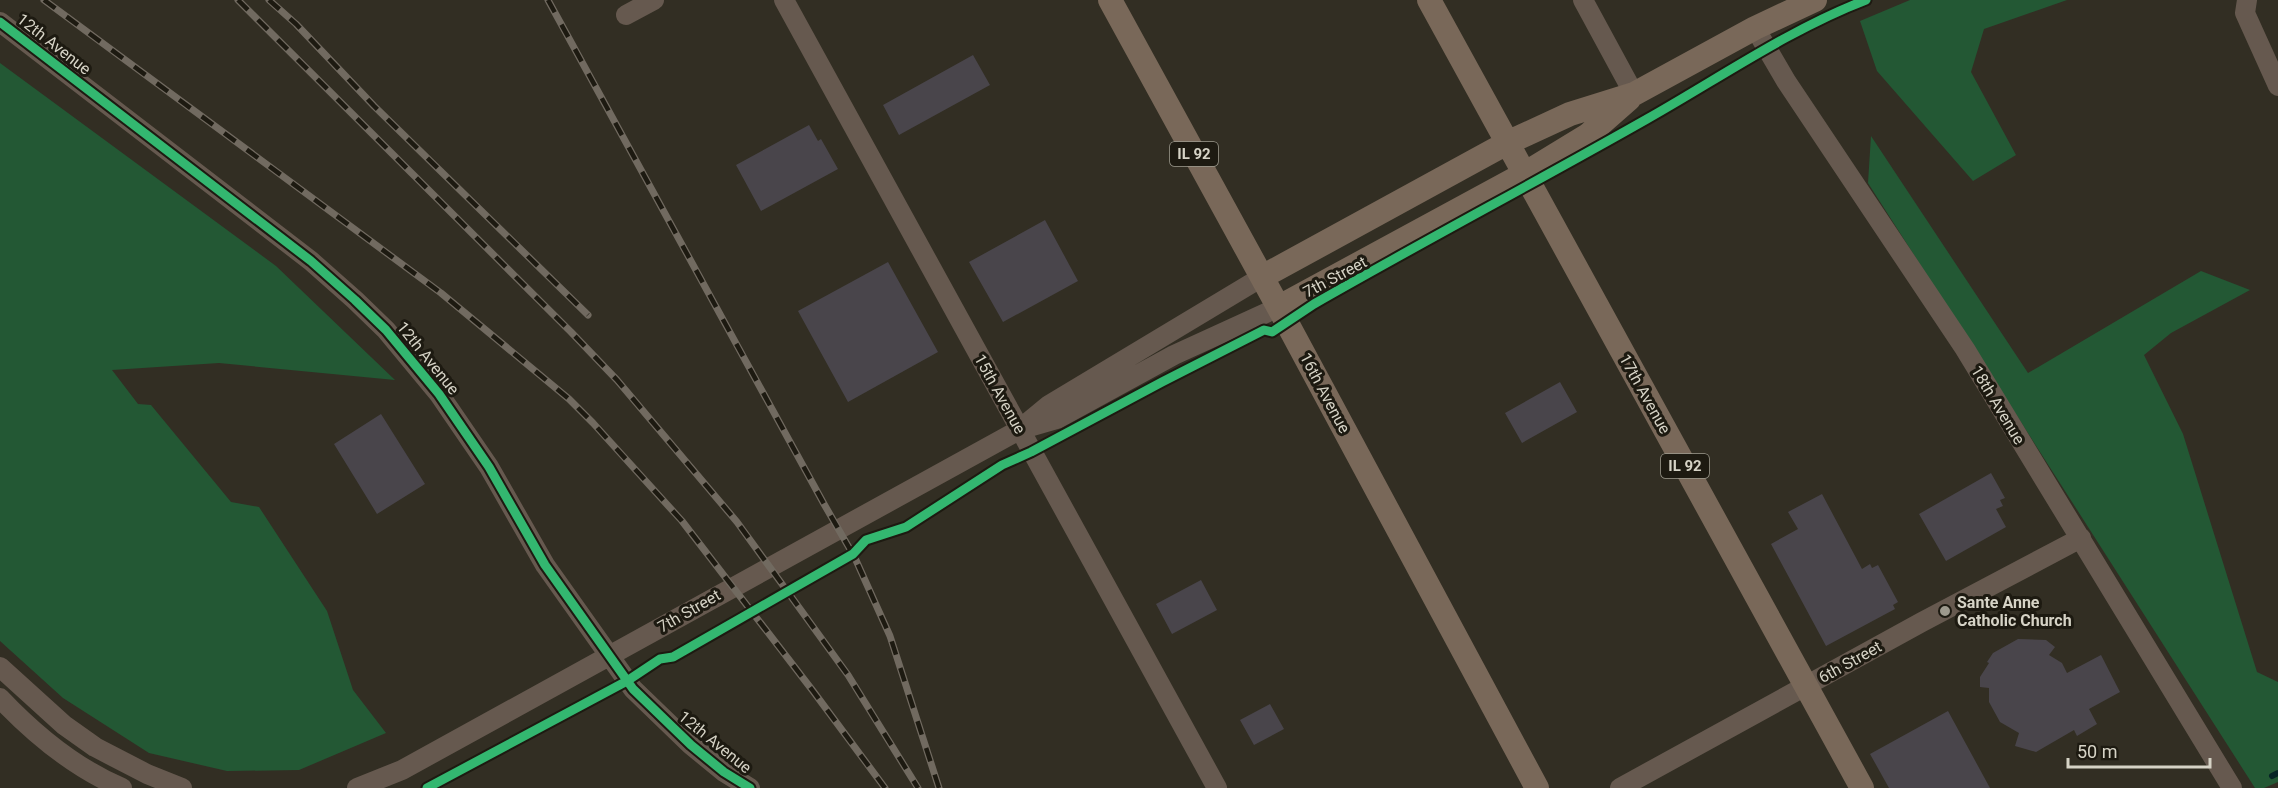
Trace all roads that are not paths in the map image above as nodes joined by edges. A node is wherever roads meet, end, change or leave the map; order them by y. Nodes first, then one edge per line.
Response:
1 (654, 0) edge
2 (784, 0) edge
3 (1110, 0) edge
4 (1429, 0) edge
5 (1583, 0) edge
6 (1815, 0) edge
7 (2247, 0) edge
8 (626, 15) dead end
9 (0, 22) edge
10 (1755, 28) junction
11 (2278, 86) edge
12 (1634, 94) junction
13 (1507, 143) junction
14 (1524, 174) junction
15 (1262, 277) junction
16 (1279, 308) junction
17 (1019, 430) junction
18 (2081, 538) junction
19 (609, 655) junction
20 (0, 667) edge
21 (1806, 687) junction
22 (0, 698) edge
23 (122, 788) edge
24 (182, 788) edge
25 (357, 788) edge
26 (750, 788) edge
27 (1217, 788) edge
28 (1537, 788) edge
29 (1620, 788) edge
30 (1862, 788) edge
31 (2232, 788) edge

1 - 8 street
2 - 17 street, 15th Avenue
3 - 15 main road, 16th Avenue / IL 92
4 - 13 main road, 17th Avenue / IL 92
5 - 12 street
6 - 10 main road, 7th Street
7 - 11 street
9 - 19 street, 12th Avenue
10 - 12 main road, 7th Street
10 - 18 street, 18th Avenue
12 - 13 main road, 7th Street
12 - 14 main road, 7th Street
13 - 14 main road, 17th Avenue / IL 92
13 - 15 main road, 7th Street
14 - 16 main road, 7th Street
14 - 21 main road, 17th Avenue / IL 92
15 - 16 main road, 16th Avenue / IL 92
15 - 17 street, 7th Street
16 - 17 street, 7th Street
16 - 28 main road, 16th Avenue / IL 92
17 - 19 street, 7th Street
17 - 27 street, 15th Avenue
18 - 21 street, 6th Street
18 - 31 street, 18th Avenue
19 - 25 street, 7th Street
19 - 26 street, 12th Avenue
20 - 24 street
21 - 29 street, 6th Street
21 - 30 main road, 17th Avenue / IL 92
22 - 23 street

